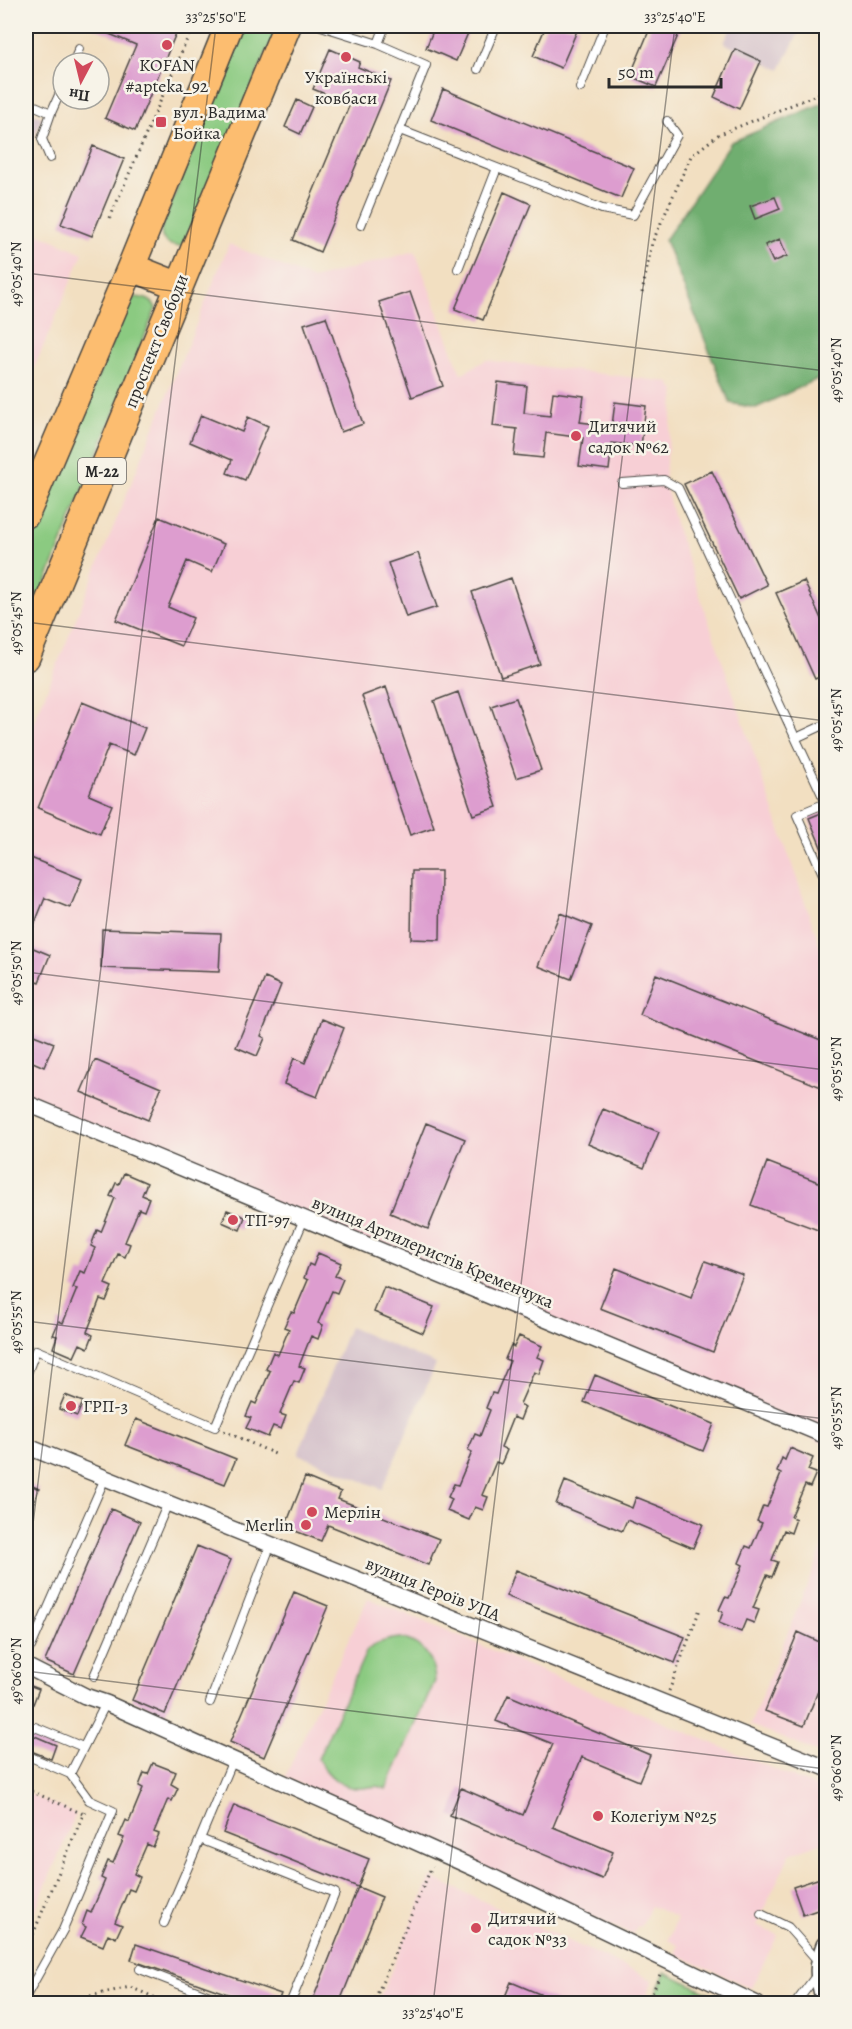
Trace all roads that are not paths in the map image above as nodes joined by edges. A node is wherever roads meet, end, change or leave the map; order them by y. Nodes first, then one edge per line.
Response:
1 (229, 26) edge
2 (287, 26) edge
3 (321, 26) edge
4 (385, 26) edge
5 (496, 26) edge
6 (605, 26) edge
7 (378, 44) junction
8 (478, 69) dead end
9 (580, 88) dead end
10 (26, 102) edge
11 (51, 113) joint
12 (667, 121) dead end
13 (400, 130) junction
14 (50, 158) dead end
15 (498, 168) junction
16 (361, 225) dead end
17 (131, 267) junction
18 (458, 269) dead end
19 (179, 286) junction
20 (622, 483) dead end
21 (26, 514) edge
22 (26, 657) edge
23 (826, 724) edge
24 (796, 738) junction
25 (826, 803) edge
26 (826, 881) edge
27 (26, 1103) edge
28 (304, 1219) junction
29 (26, 1376) edge
30 (826, 1436) edge
31 (26, 1446) edge
32 (105, 1478) junction
33 (168, 1503) junction
34 (271, 1544) junction
35 (31, 1647) dead end
36 (26, 1666) edge
37 (94, 1676) dead end
38 (106, 1702) junction
39 (210, 1702) dead end
40 (35, 1727) dead end
41 (83, 1747) junction
42 (26, 1755) edge
43 (233, 1760) junction
44 (826, 1768) edge
45 (70, 1774) junction
46 (200, 1839) junction
47 (761, 1914) dead end
48 (164, 1923) dead end
49 (826, 1945) edge
50 (817, 1968) junction
51 (140, 1969) dead end
52 (26, 1996) edge
53 (230, 2004) edge
54 (290, 2004) edge
55 (757, 2004) edge
56 (795, 2004) edge
57 (824, 2004) edge

1 - 17 highway, М-22
2 - 19 highway, проспект Свободи / М-22
3 - 7 lane
4 - 7 lane
5 - 8 lane
6 - 9 lane
7 - 13 lane
10 - 11 lane
11 - 14 lane
12 - 15 lane
13 - 15 lane
13 - 16 lane
15 - 18 lane
17 - 19 highway
17 - 21 highway, М-22
19 - 22 highway, проспект Свободи / М-22
20 - 24 lane
23 - 24 lane
24 - 25 lane
25 - 26 lane
27 - 28 street, вулиця Артилеристів Кременчука
28 - 29 lane
28 - 30 street, вулиця Артилеристів Кременчука
31 - 32 street, вулиця Героїв УПА
32 - 33 street, вулиця Героїв УПА
32 - 35 lane
33 - 34 street, вулиця Героїв УПА
33 - 37 lane
34 - 39 lane
34 - 44 street, вулиця Героїв УПА
36 - 38 street
38 - 41 lane
38 - 43 street
40 - 41 lane
41 - 45 lane
42 - 45 lane
43 - 46 lane
43 - 55 street
45 - 52 lane
46 - 48 lane
46 - 54 lane
47 - 50 lane
49 - 50 street
50 - 56 lane
50 - 57 street
51 - 53 lane

